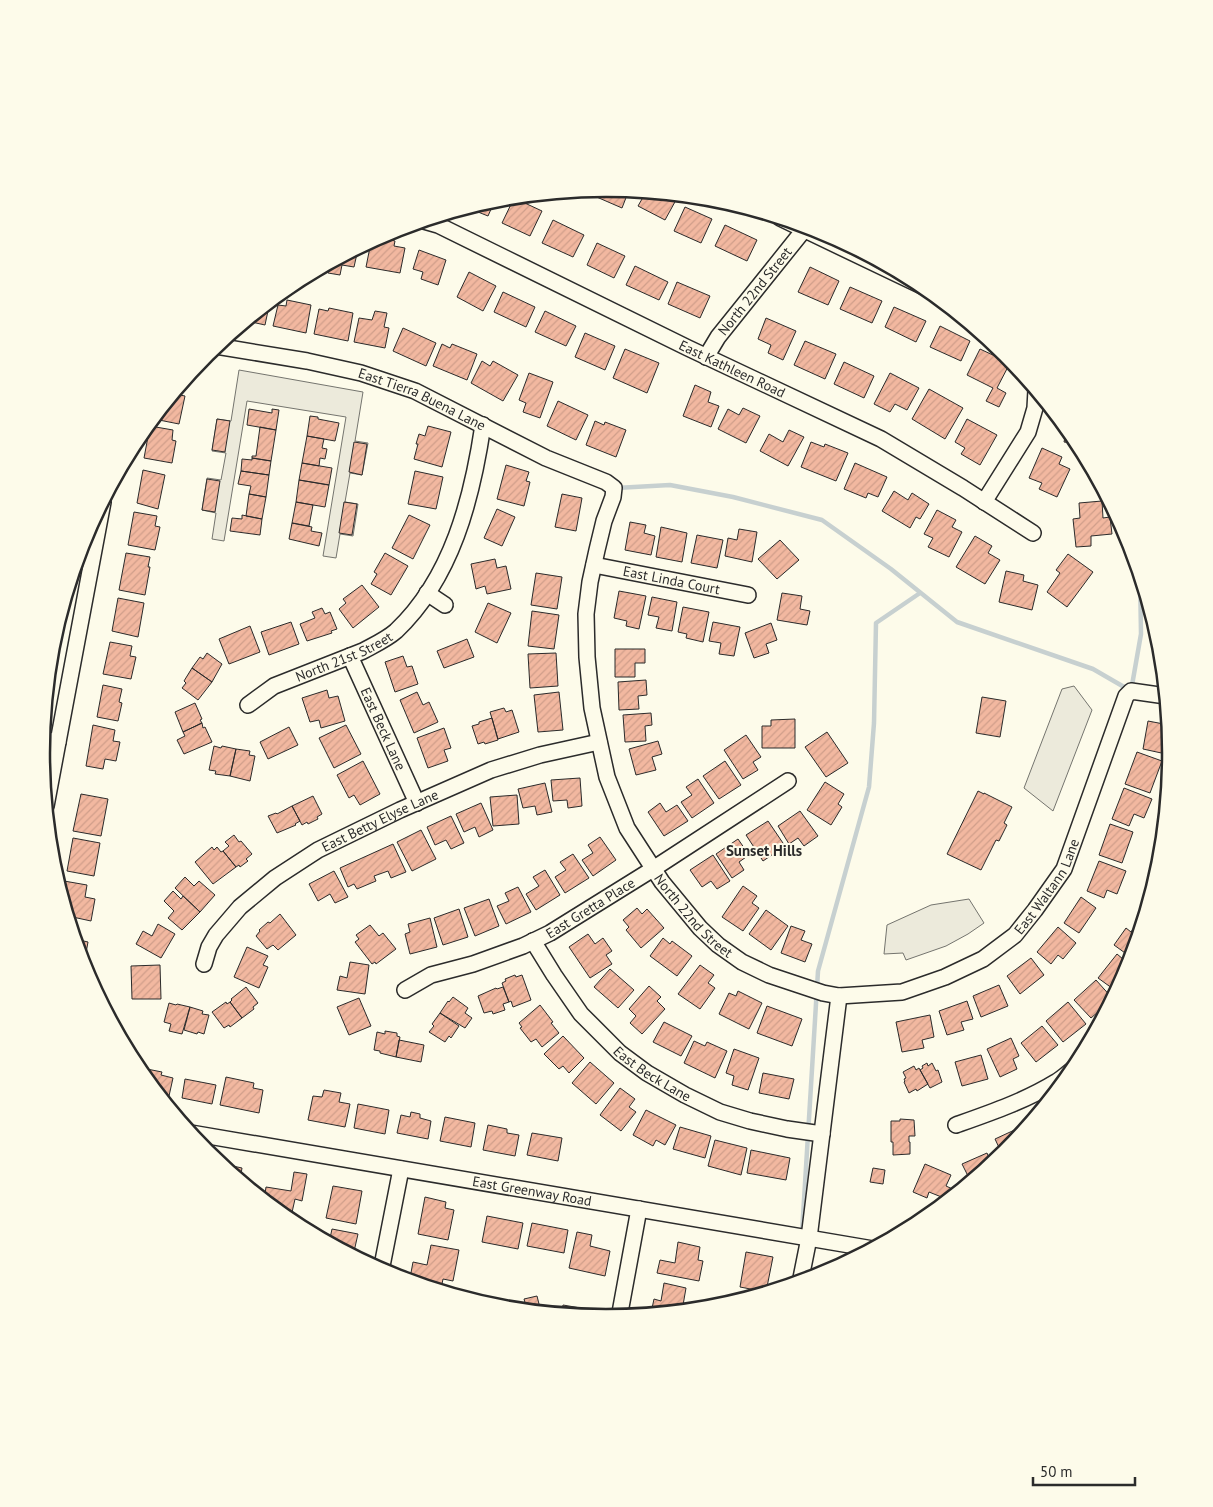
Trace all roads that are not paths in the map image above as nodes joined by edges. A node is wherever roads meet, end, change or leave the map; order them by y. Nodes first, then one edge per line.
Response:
1 (436, 224) edge
2 (801, 233) edge
3 (226, 348) edge
4 (706, 356) junction
5 (1035, 400) edge
6 (483, 425) junction
7 (614, 488) joint
8 (984, 502) junction
9 (1033, 533) dead end
10 (84, 565) edge
11 (594, 565) junction
12 (427, 593) junction
13 (748, 596) dead end
14 (445, 605) dead end
15 (350, 656) junction
16 (1160, 695) edge
17 (248, 706) dead end
18 (50, 740) edge
19 (58, 742) junction
20 (599, 742) junction
21 (51, 781) edge
22 (788, 781) dead end
23 (417, 802) junction
24 (653, 869) junction
25 (533, 941) junction
26 (204, 964) dead end
27 (405, 990) dead end
28 (839, 996) junction
29 (1052, 1087) edge
30 (956, 1125) dead end
31 (822, 1134) junction
32 (203, 1136) edge
33 (400, 1169) junction
34 (639, 1209) junction
35 (808, 1238) junction
36 (863, 1247) edge
37 (383, 1263) edge
38 (802, 1274) edge
39 (621, 1310) edge

1 - 4 street, East Kathleen Road
2 - 4 street, North 22nd Street
3 - 6 street, East Tierra Buena Lane
4 - 8 street, East Kathleen Road
5 - 8 street
6 - 7 street, East Tierra Buena Lane
6 - 12 street, North 21st Street
7 - 11 street, North 22nd Street
8 - 9 street, East Kathleen Road
10 - 19 street
11 - 13 street, East Linda Court
11 - 20 street, North 22nd Street
12 - 14 street
12 - 15 street, North 21st Street
15 - 17 street, North 21st Street
15 - 23 street, East Beck Lane
16 - 28 street, East Waltann Lane
18 - 19 street
19 - 21 street
20 - 23 street, East Betty Elyse Lane
20 - 24 street, North 22nd Street
22 - 24 street, East Gretta Place
23 - 26 street, East Betty Elyse Lane
24 - 25 street, East Gretta Place
24 - 28 street, North 22nd Street
25 - 27 street, East Gretta Place
25 - 31 street, East Beck Lane
28 - 31 street
29 - 30 street
31 - 35 street
32 - 33 street, East Greenway Road
33 - 34 street, East Greenway Road
33 - 37 street
34 - 35 street, East Greenway Road
34 - 39 street
35 - 36 street, East Greenway Road
35 - 38 street

